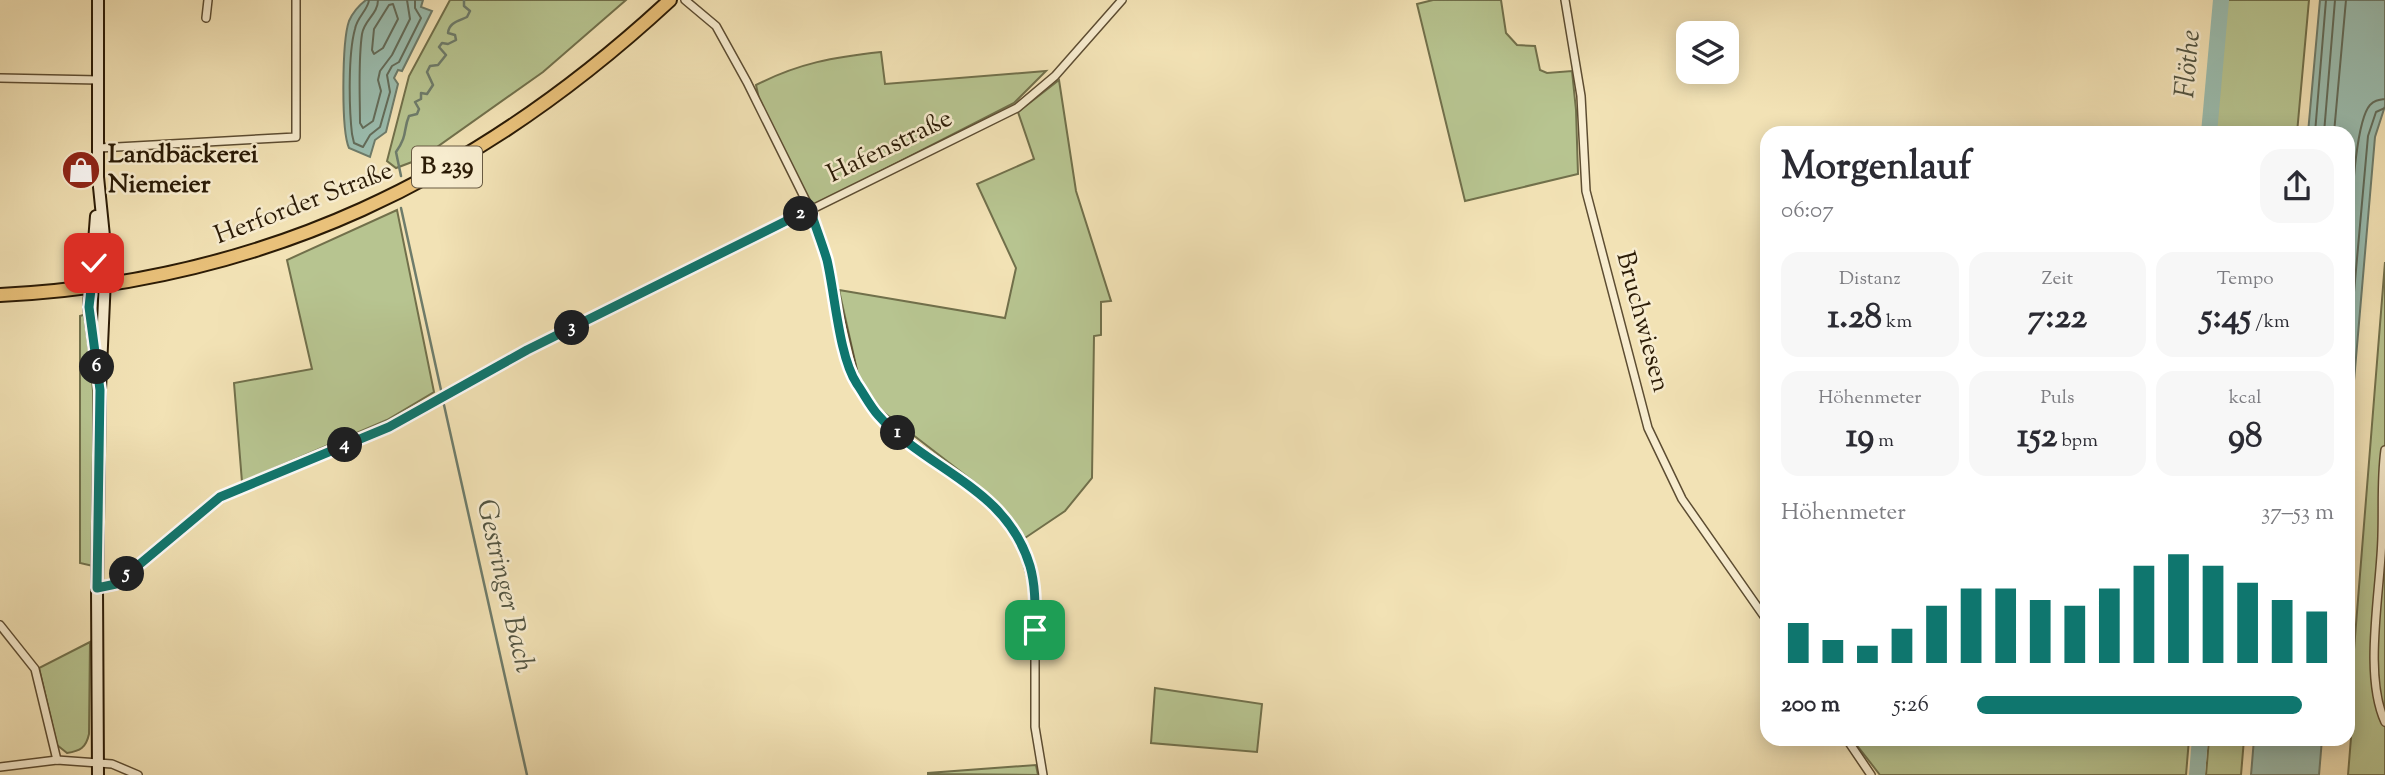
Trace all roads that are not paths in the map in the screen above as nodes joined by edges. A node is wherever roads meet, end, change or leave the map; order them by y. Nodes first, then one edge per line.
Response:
1 (98, 0) edge
2 (208, 0) edge
3 (296, 0) edge
4 (685, 0) edge
5 (1122, 0) edge
6 (1565, 0) edge
7 (667, 3) edge
8 (206, 18) dead end
9 (0, 78) edge
10 (99, 80) junction
11 (99, 148) junction
12 (98, 177) junction
13 (810, 209) junction
14 (105, 286) junction
15 (90, 287) junction
16 (0, 295) edge
17 (100, 390) junction
18 (2385, 450) edge
19 (97, 588) junction
20 (1760, 611) edge
21 (0, 625) edge
22 (2385, 722) edge
23 (1851, 746) edge
24 (57, 760) junction
25 (98, 763) junction
26 (0, 768) edge
27 (98, 775) edge
28 (138, 775) edge
29 (1042, 775) edge
30 (1871, 775) edge

1 - 10 main road
2 - 8 street
3 - 11 street
4 - 13 street
5 - 13 street, Hafenstraße
6 - 20 street, Bruchwiesen
7 - 14 main road, Herforder Straße / B 239
9 - 10 street
10 - 11 main road
11 - 12 main road
12 - 14 main road
12 - 15 main road
13 - 19 street, Hafenstraße
13 - 29 street
14 - 15 main road, B 239
14 - 17 main road
15 - 16 main road, B 239
15 - 17 main road
17 - 19 main road
18 - 22 street
19 - 25 main road
21 - 24 street
23 - 30 street
24 - 25 street
24 - 26 street
25 - 27 main road
25 - 28 street

